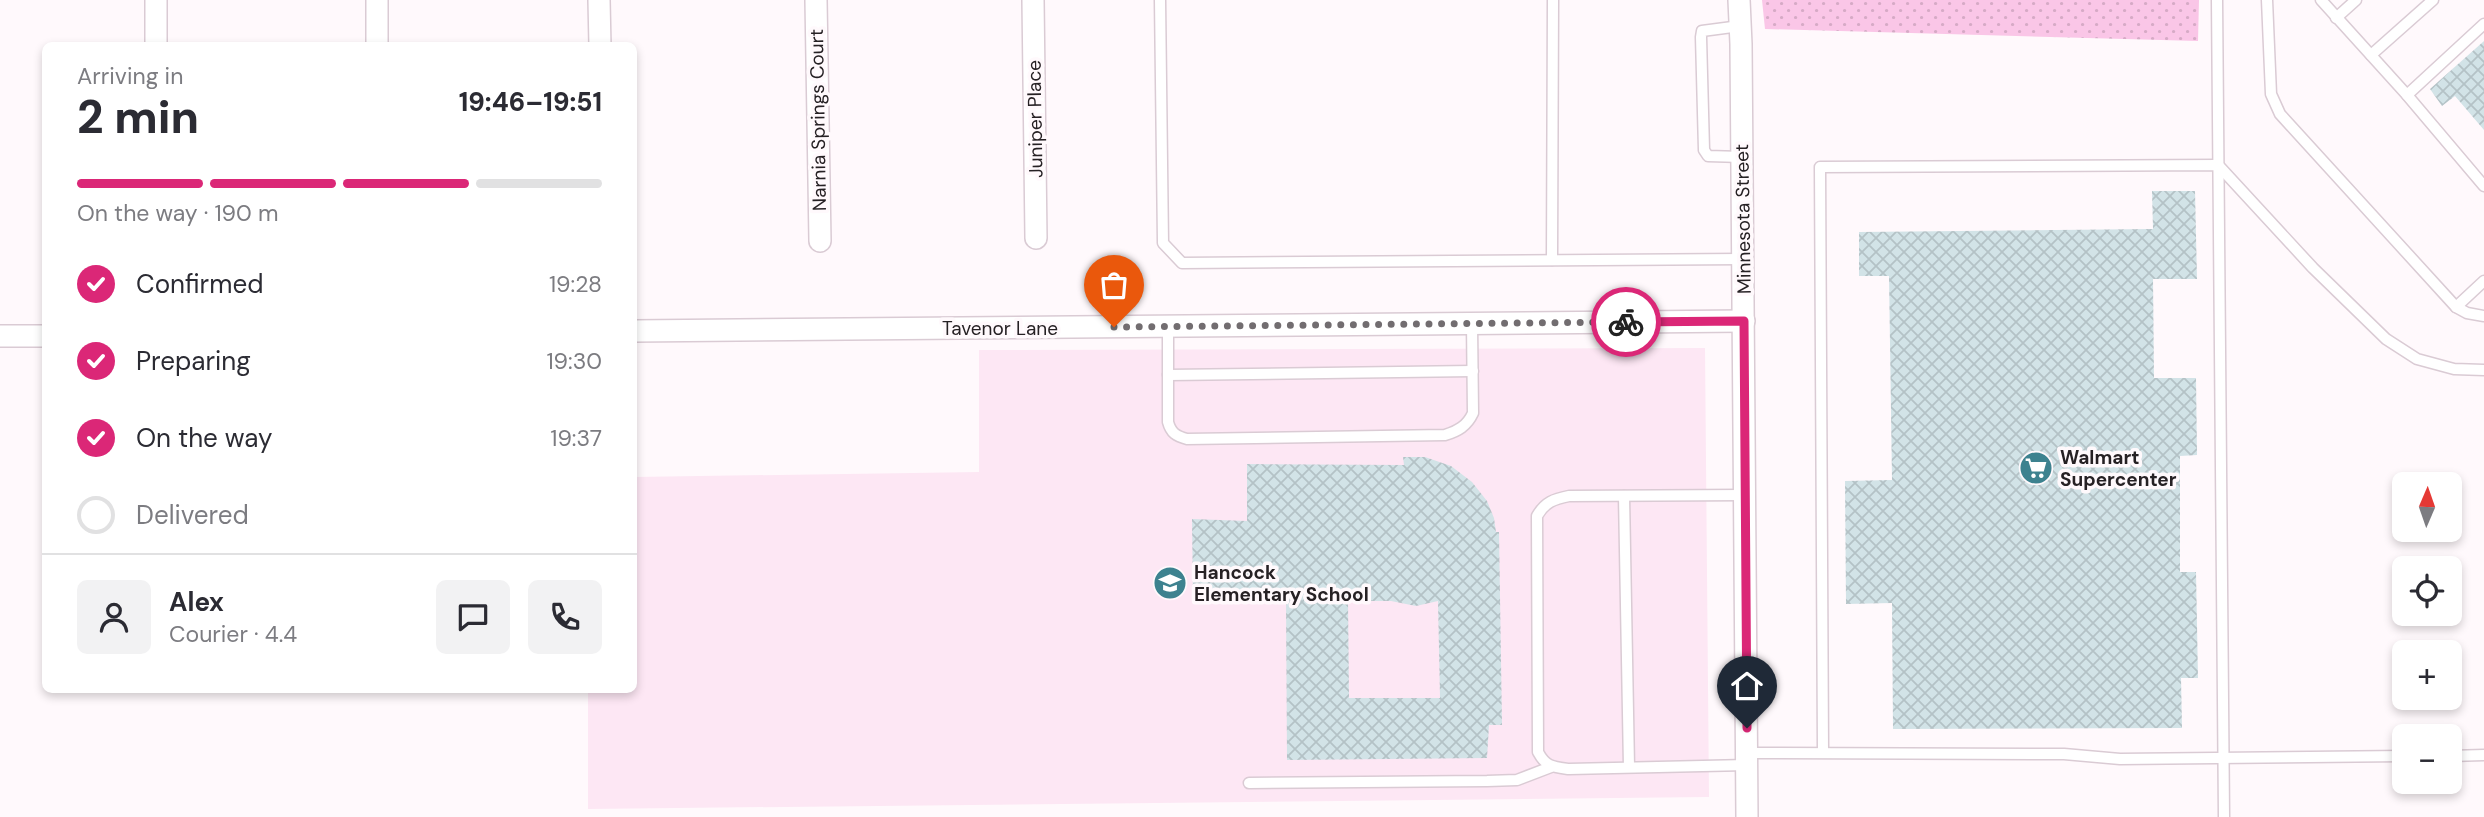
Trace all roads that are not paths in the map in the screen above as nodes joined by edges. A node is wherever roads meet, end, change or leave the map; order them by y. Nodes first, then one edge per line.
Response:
1 (156, 0) edge
2 (377, 0) edge
3 (600, 0) edge
4 (816, 0) edge
5 (1033, 0) edge
6 (1160, 0) edge
7 (1553, 0) edge
8 (1739, 0) edge
9 (2217, 0) edge
10 (2267, 0) edge
11 (2321, 0) edge
12 (2356, 0) edge
13 (2433, 0) edge
14 (2336, 18) junction
15 (2484, 24) edge
16 (1740, 26) junction
17 (156, 42) edge
18 (377, 42) edge
19 (600, 42) edge
20 (2371, 55) junction
21 (2407, 95) junction
22 (1742, 157) junction
23 (2218, 165) junction
24 (2484, 186) edge
25 (1036, 238) dead end
26 (820, 241) dead end
27 (1743, 259) junction
28 (1552, 261) junction
29 (2484, 281) edge
30 (2456, 307) junction
31 (2484, 316) edge
32 (1744, 321) junction
33 (1472, 324) junction
34 (1168, 326) junction
35 (637, 331) edge
36 (0, 336) edge
37 (42, 336) edge
38 (2484, 370) edge
39 (1473, 371) junction
40 (1168, 376) junction
41 (1745, 495) junction
42 (1624, 496) junction
43 (1823, 752) junction
44 (2484, 755) edge
45 (2392, 756) edge
46 (2462, 756) edge
47 (2225, 758) junction
48 (1747, 759) junction
49 (1551, 767) junction
50 (1629, 767) junction
51 (1249, 783) dead end
52 (1747, 817) edge
53 (2224, 817) edge

1 - 17 street
2 - 18 street
3 - 19 street
4 - 26 street, Narnia Springs Court
5 - 25 street, Juniper Place
6 - 28 lane
7 - 28 lane
8 - 16 street, Minnesota Street
9 - 23 lane
10 - 30 lane
11 - 14 lane
12 - 14 lane
13 - 20 lane
14 - 20 lane
15 - 21 lane
16 - 22 street, Minnesota Street
16 - 22 lane
20 - 21 lane
21 - 24 lane
22 - 27 street, Minnesota Street
23 - 38 lane
23 - 43 lane
23 - 47 lane
27 - 28 lane
27 - 32 street, Minnesota Street
29 - 30 lane
30 - 31 lane
32 - 33 street, Tavenor Lane
32 - 41 street, Minnesota Street
33 - 34 street, Tavenor Lane
33 - 39 lane
34 - 35 street, Tavenor Lane
34 - 40 lane
36 - 37 street
39 - 40 lane
39 - 40 lane
41 - 42 lane
41 - 48 street, Minnesota Street
42 - 49 lane
42 - 50 lane
43 - 47 lane
43 - 48 lane
44 - 46 lane
45 - 47 lane
47 - 53 lane
48 - 50 lane
48 - 52 street, Minnesota Street
49 - 50 lane
49 - 51 lane

